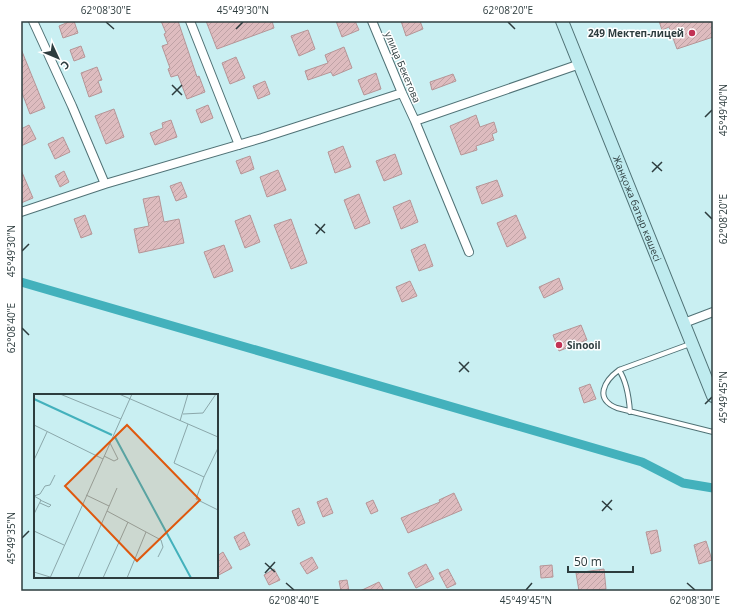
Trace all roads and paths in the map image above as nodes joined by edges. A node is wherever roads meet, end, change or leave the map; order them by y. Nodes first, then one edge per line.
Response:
1 (33, 21) edge
2 (190, 21) edge
3 (372, 21) edge
4 (562, 21) edge
5 (580, 64) junction
6 (402, 93) junction
7 (415, 121) junction
8 (239, 145) junction
9 (105, 184) junction
10 (21, 212) edge
11 (468, 252) dead end
12 (713, 312) edge
13 (684, 323) junction
14 (692, 343) junction
15 (618, 370) junction
16 (713, 396) edge
17 (630, 412) junction
18 (713, 432) edge

1 - 9 street
2 - 8 street
3 - 6 street, улица Бекетова
4 - 5 street, Жанқожа батыр көшесі
5 - 7 street
5 - 13 street, Жанқожа батыр көшесі
6 - 7 street, улица Бекетова
6 - 8 street
7 - 11 street, улица Бекетова
8 - 9 street
9 - 10 street
12 - 13 street
13 - 14 street, Жанқожа батыр көшесі
14 - 15 lane
14 - 16 street, Жанқожа батыр көшесі
15 - 17 lane
15 - 17 lane
17 - 18 lane

